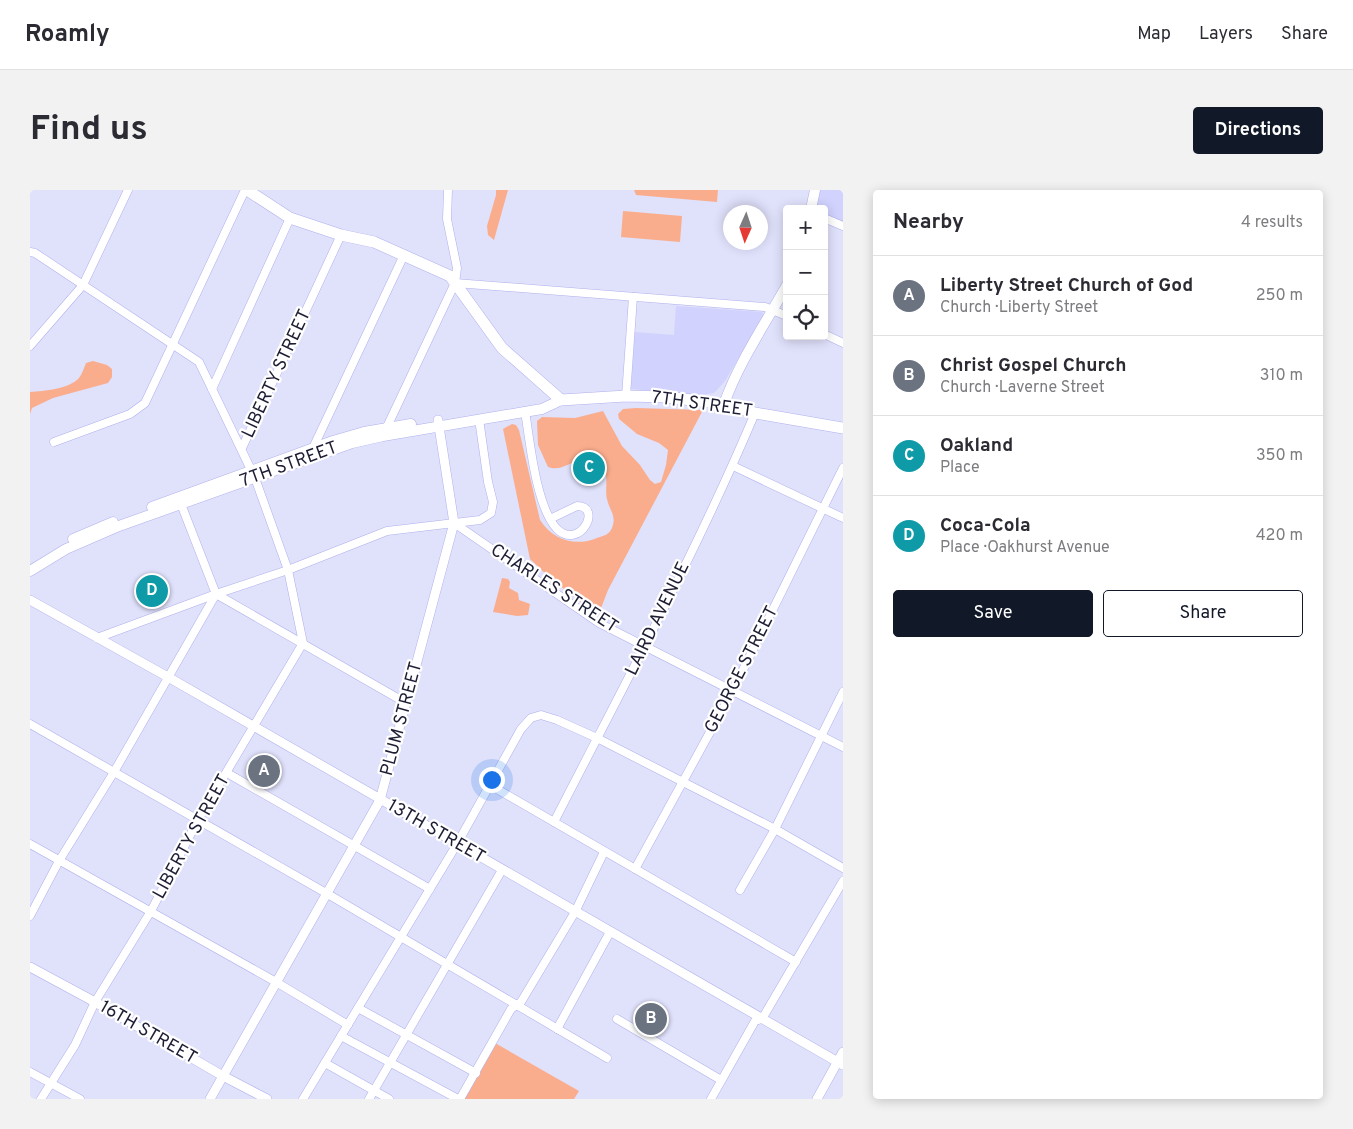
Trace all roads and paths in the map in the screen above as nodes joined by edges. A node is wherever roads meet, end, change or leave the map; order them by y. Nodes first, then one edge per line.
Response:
1 (128, 190) edge
2 (246, 190) edge
3 (448, 190) edge
4 (815, 190) edge
5 (813, 205) edge
6 (290, 218) junction
7 (828, 220) edge
8 (843, 226) edge
9 (342, 236) junction
10 (30, 252) edge
11 (404, 255) junction
12 (455, 283) junction
13 (83, 285) junction
14 (783, 292) edge
15 (633, 296) junction
16 (773, 310) junction
17 (783, 314) edge
18 (828, 336) edge
19 (843, 343) edge
20 (30, 346) edge
21 (173, 346) junction
22 (212, 389) junction
23 (626, 396) junction
24 (561, 400) junction
25 (724, 404) junction
26 (525, 411) junction
27 (755, 413) junction
28 (479, 419) junction
29 (438, 423) junction
30 (843, 428) edge
31 (384, 432) junction
32 (54, 442) dead end
33 (242, 448) junction
34 (313, 448) junction
35 (733, 466) junction
36 (843, 468) edge
37 (254, 474) junction
38 (181, 504) junction
39 (823, 508) junction
40 (843, 518) edge
41 (550, 519) junction
42 (454, 523) junction
43 (30, 564) edge
44 (288, 570) junction
45 (30, 571) edge
46 (216, 594) junction
47 (30, 600) edge
48 (97, 638) junction
49 (302, 643) junction
50 (645, 646) junction
51 (168, 677) junction
52 (732, 692) junction
53 (843, 692) edge
54 (406, 703) junction
55 (30, 724) edge
56 (254, 728) junction
57 (820, 736) junction
58 (597, 738) junction
59 (843, 747) edge
60 (114, 772) junction
61 (227, 773) junction
62 (684, 782) junction
63 (490, 785) junction
64 (380, 800) junction
65 (198, 820) junction
66 (554, 822) junction
67 (775, 829) junction
68 (30, 844) edge
69 (457, 844) junction
70 (354, 846) junction
71 (604, 852) junction
72 (59, 861) junction
73 (843, 868) edge
74 (636, 869) junction
75 (502, 870) junction
76 (843, 881) edge
77 (430, 889) junction
78 (740, 890) dead end
79 (326, 893) junction
80 (840, 893) edge
81 (151, 911) junction
82 (575, 912) junction
83 (30, 916) edge
84 (610, 932) junction
85 (401, 937) junction
86 (796, 962) junction
87 (448, 965) junction
88 (30, 967) edge
89 (276, 982) junction
90 (95, 1002) junction
91 (516, 1005) junction
92 (358, 1008) junction
93 (617, 1019) dead end
94 (762, 1019) junction
95 (348, 1025) junction
96 (557, 1029) junction
97 (406, 1034) junction
98 (341, 1036) junction
99 (843, 1052) edge
100 (607, 1058) dead end
101 (390, 1062) junction
102 (325, 1063) junction
103 (840, 1063) edge
104 (30, 1072) edge
105 (476, 1073) junction
106 (223, 1076) junction
107 (721, 1080) junction
108 (51, 1083) junction
109 (374, 1090) junction
110 (41, 1099) edge
111 (80, 1099) edge
112 (210, 1099) edge
113 (267, 1099) edge
114 (303, 1099) edge
115 (369, 1099) edge
116 (389, 1099) edge
117 (459, 1099) edge
118 (711, 1099) edge
119 (817, 1099) edge

1 - 13 street
2 - 6 main road
2 - 21 street
3 - 12 street
4 - 5 main road
6 - 9 main road
6 - 22 street
7 - 8 street
9 - 11 main road
9 - 33 street, LIBERTY STREET
10 - 13 street
11 - 12 main road
11 - 34 street
12 - 15 street
12 - 24 main road
12 - 31 street
13 - 20 street
13 - 21 street
14 - 16 main road
15 - 16 street
15 - 23 street
16 - 17 street
16 - 25 main road
18 - 19 street
21 - 22 street
21 - 32 street
22 - 33 street
23 - 24 main road, 7TH STREET
23 - 25 main road, 7TH STREET
24 - 26 main road, 7TH STREET
24 - 29 main road, 7TH STREET
25 - 27 main road, 7TH STREET
26 - 28 main road, 7TH STREET
26 - 41 street
27 - 30 main road, 7TH STREET
27 - 35 street, LAIRD AVENUE
28 - 29 main road, 7TH STREET
28 - 42 street
29 - 31 main road, 7TH STREET
29 - 42 street, PLUM STREET
31 - 34 main road, 7TH STREET
31 - 37 main road, 7TH STREET
33 - 37 street, LIBERTY STREET
34 - 37 main road, 7TH STREET
35 - 39 street
35 - 50 street, LAIRD AVENUE
36 - 39 street, GEORGE STREET
37 - 38 main road, 7TH STREET
37 - 43 main road, 7TH STREET
37 - 44 street, LIBERTY STREET
38 - 45 main road, 7TH STREET
38 - 46 street
39 - 40 street
39 - 52 street, GEORGE STREET
41 - 41 street
42 - 44 street
42 - 50 street, CHARLES STREET
42 - 54 street, PLUM STREET
44 - 46 street
44 - 49 street, LIBERTY STREET
46 - 48 street
46 - 49 street
46 - 51 street
47 - 48 street, 13TH STREET
48 - 51 street, 13TH STREET
49 - 54 street
49 - 56 street, LIBERTY STREET
50 - 52 street, CHARLES STREET
50 - 58 street, LAIRD AVENUE
51 - 56 street, 13TH STREET
51 - 60 street
52 - 57 street, CHARLES STREET
52 - 62 street, GEORGE STREET
53 - 57 street
54 - 64 street, PLUM STREET
55 - 60 street
56 - 61 street, LIBERTY STREET
56 - 64 street, 13TH STREET
57 - 59 street, CHARLES STREET
57 - 67 street
58 - 62 street
58 - 63 street
58 - 66 street, LAIRD AVENUE
60 - 65 street
60 - 72 street
61 - 65 street, LIBERTY STREET
61 - 70 street
62 - 67 street
62 - 74 street, GEORGE STREET
63 - 66 street
63 - 69 street
64 - 69 street, 13TH STREET
64 - 70 street, PLUM STREET
65 - 79 street
65 - 81 street, LIBERTY STREET
66 - 71 street
67 - 73 street
67 - 78 street
68 - 72 street
69 - 75 street, 13TH STREET
69 - 77 street
70 - 77 street
70 - 79 street, PLUM STREET
71 - 74 street
71 - 82 street
72 - 81 street
72 - 83 street
74 - 86 street
75 - 82 street, 13TH STREET
75 - 87 street
76 - 80 street
77 - 85 street
79 - 85 street
79 - 89 street, PLUM STREET
80 - 86 street
81 - 89 street
81 - 90 street, LIBERTY STREET
82 - 84 street, 13TH STREET
82 - 91 street
84 - 94 street, 13TH STREET
84 - 96 street
85 - 87 street
85 - 92 street
86 - 94 street
87 - 91 street
87 - 97 street
88 - 90 street, 16TH STREET
89 - 95 street
89 - 106 street, PLUM STREET
90 - 106 street, 16TH STREET
90 - 108 street, LIBERTY STREET
91 - 96 street
91 - 105 street
92 - 95 street
92 - 97 street
93 - 107 street
94 - 103 street, 13TH STREET
94 - 107 street
95 - 98 street
96 - 100 street
97 - 101 street
97 - 105 street
98 - 101 street
98 - 102 street
99 - 103 street
101 - 109 street
101 - 117 street
102 - 109 street
102 - 114 street
103 - 119 street
104 - 108 street
105 - 117 street
106 - 112 street, PLUM STREET
106 - 113 street, 16TH STREET
107 - 118 street
108 - 110 street, LIBERTY STREET
108 - 111 street
109 - 115 street
109 - 116 street

